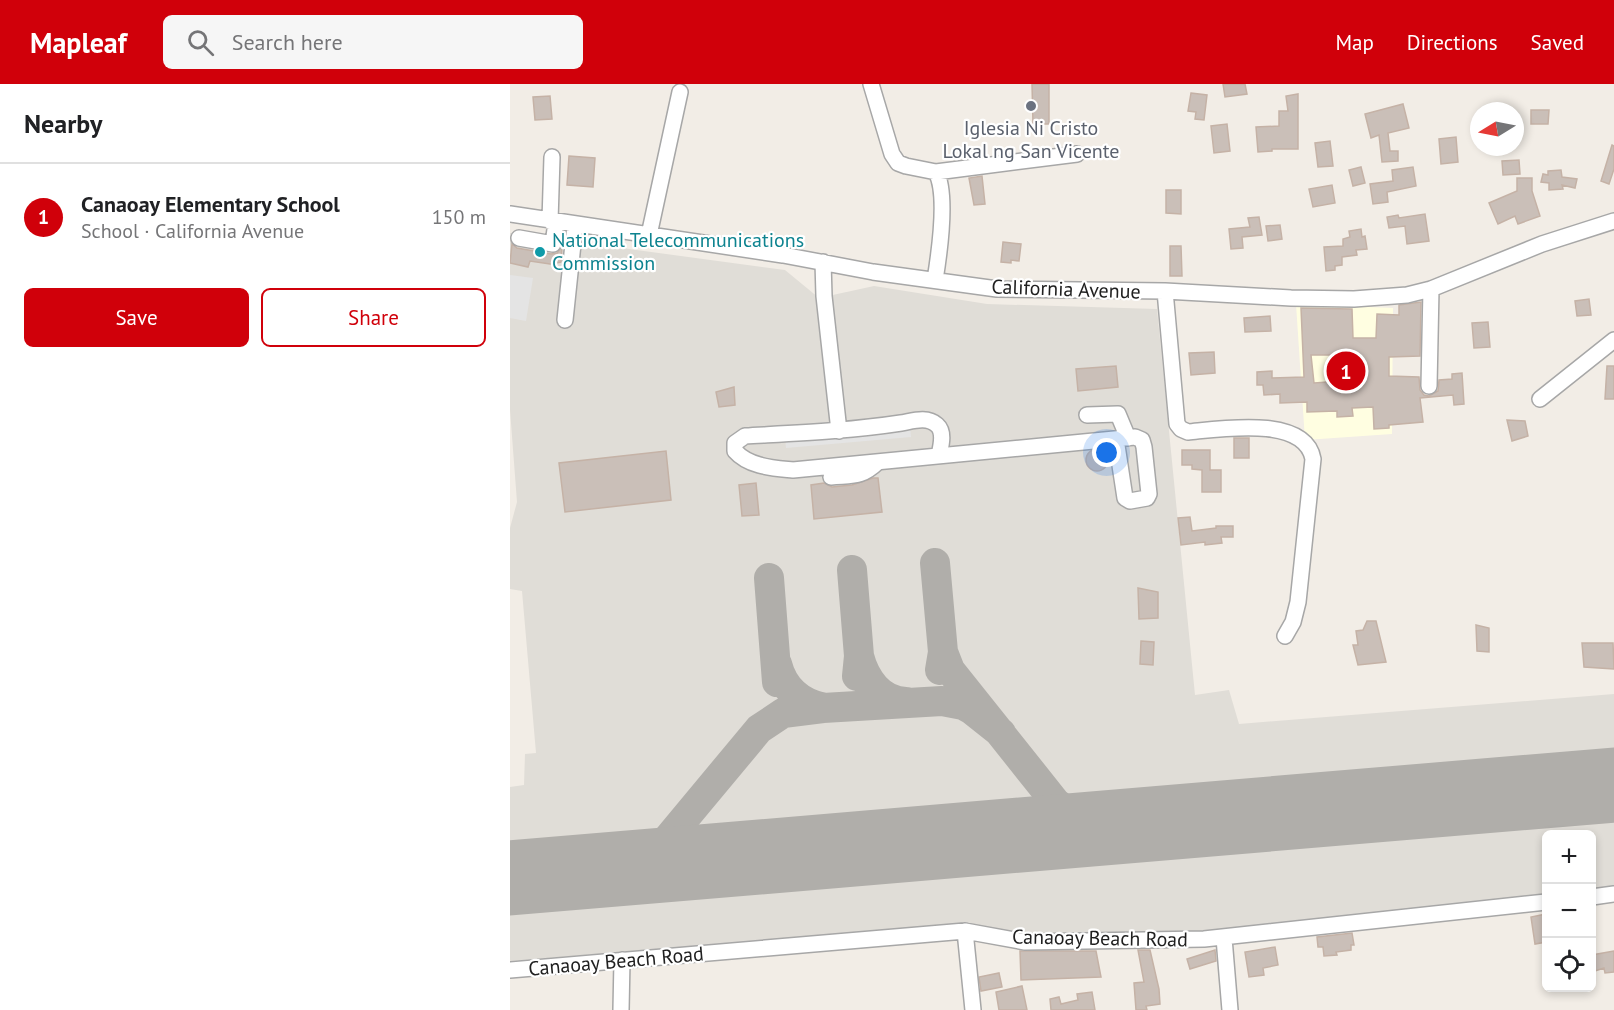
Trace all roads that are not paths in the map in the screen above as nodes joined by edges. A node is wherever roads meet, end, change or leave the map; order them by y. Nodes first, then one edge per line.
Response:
1 (871, 84) edge
2 (680, 92) dead end
3 (1077, 154) dead end
4 (552, 157) dead end
5 (936, 172) junction
6 (510, 214) edge
7 (1614, 220) edge
8 (553, 222) junction
9 (575, 225) junction
10 (649, 235) junction
11 (519, 238) dead end
12 (823, 262) junction
13 (935, 280) junction
14 (1431, 289) junction
15 (1165, 291) junction
16 (565, 320) dead end
17 (1614, 340) edge
18 (1430, 386) dead end
19 (1540, 399) dead end
20 (1087, 415) dead end
21 (839, 431) junction
22 (939, 455) junction
23 (1285, 636) dead end
24 (1614, 894) edge
25 (1596, 896) edge
26 (1542, 902) edge
27 (965, 931) junction
28 (1224, 938) junction
29 (622, 960) junction
30 (510, 970) edge
31 (621, 1010) edge
32 (973, 1010) edge
33 (1230, 1010) edge

1 - 5 street
2 - 10 street
3 - 5 street
4 - 8 street
5 - 13 street
6 - 8 street, California Avenue
7 - 14 street, California Avenue
8 - 9 street, California Avenue
8 - 11 street
9 - 10 street, California Avenue
9 - 16 street
10 - 12 street, California Avenue
12 - 13 street, California Avenue
12 - 21 street
13 - 15 street, California Avenue
14 - 15 street, California Avenue
14 - 18 street
15 - 23 street
17 - 19 street
20 - 22 street
21 - 22 street
21 - 22 street
24 - 25 street
26 - 28 street, Canaoay Beach Road
27 - 28 street, Canaoay Beach Road
27 - 29 street, Canaoay Beach Road
27 - 32 street
28 - 33 street
29 - 30 street, Canaoay Beach Road
29 - 31 street

